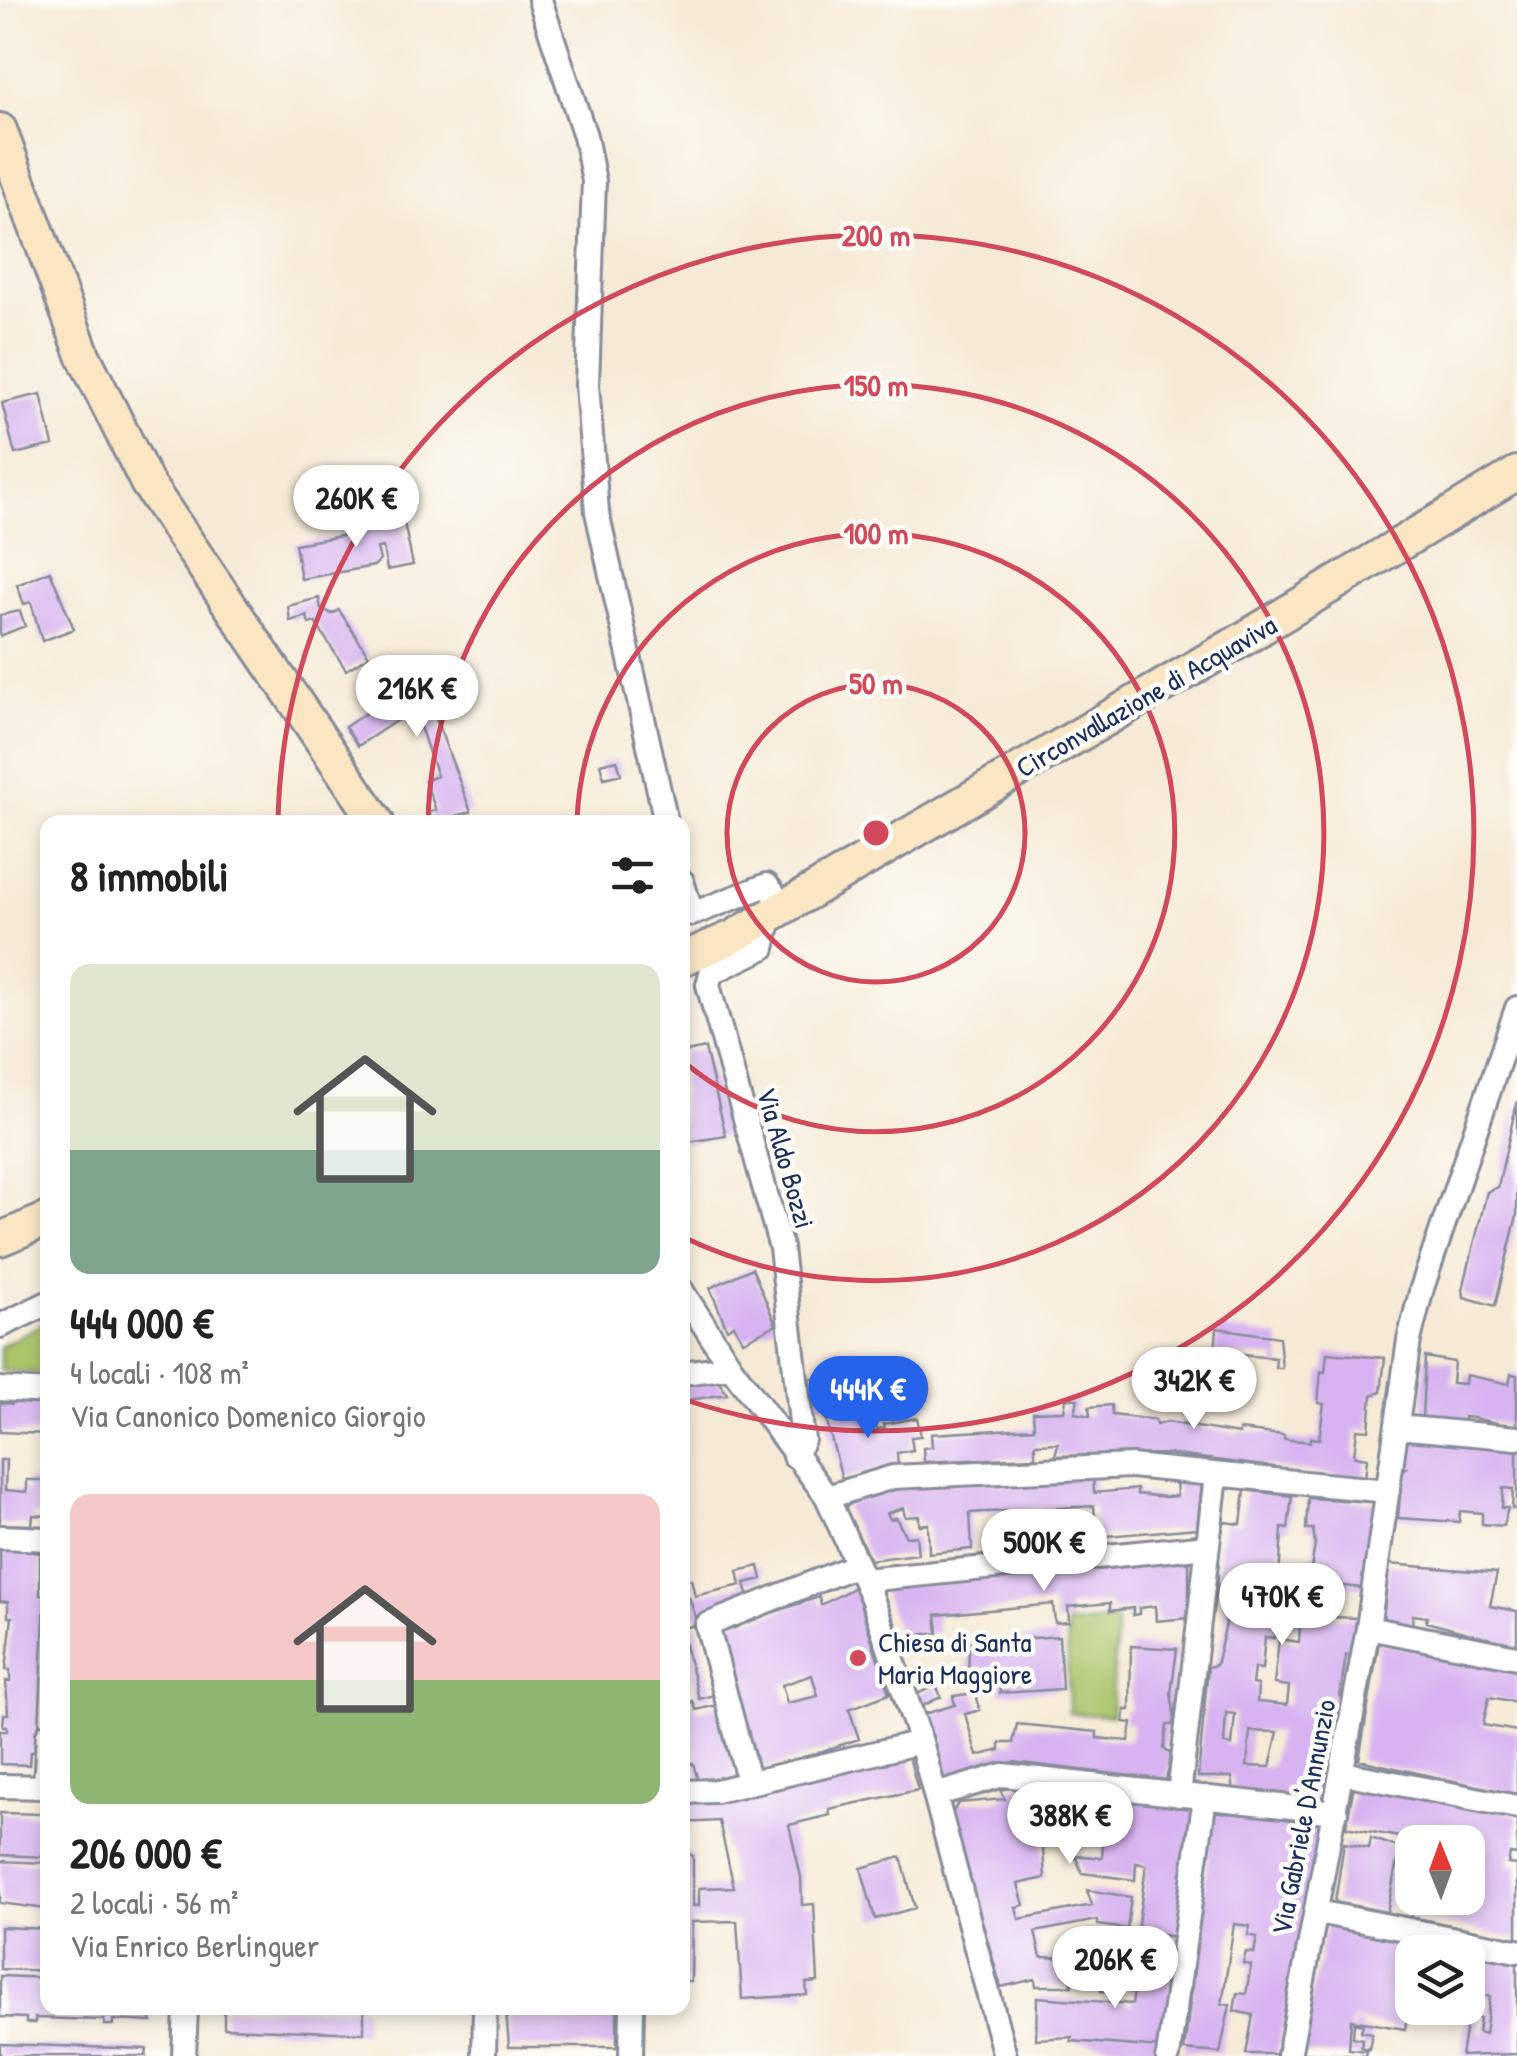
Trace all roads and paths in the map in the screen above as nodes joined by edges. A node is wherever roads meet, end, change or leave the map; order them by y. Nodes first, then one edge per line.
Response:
1 (540, 0) edge
2 (0, 130) edge
3 (1517, 473) edge
4 (372, 815) edge
5 (664, 815) edge
6 (690, 907) edge
7 (777, 908) junction
8 (690, 933) edge
9 (690, 955) edge
10 (1517, 1008) edge
11 (1513, 1035) edge
12 (40, 1222) edge
13 (0, 1239) edge
14 (690, 1303) edge
15 (40, 1307) edge
16 (0, 1326) edge
17 (731, 1367) junction
18 (690, 1371) edge
19 (0, 1389) edge
20 (40, 1392) edge
21 (1397, 1426) junction
22 (1517, 1438) edge
23 (794, 1456) junction
24 (1216, 1476) junction
25 (1388, 1491) junction
26 (827, 1497) junction
27 (0, 1537) edge
28 (40, 1539) edge
29 (1208, 1546) junction
30 (861, 1572) junction
31 (1368, 1628) junction
32 (1517, 1657) edge
33 (921, 1742) junction
34 (1343, 1773) junction
35 (749, 1782) junction
36 (0, 1786) edge
37 (40, 1787) edge
38 (690, 1792) edge
39 (1179, 1794) junction
40 (935, 1795) junction
41 (1206, 1798) junction
42 (1517, 1807) edge
43 (1336, 1812) junction
44 (1316, 1912) junction
45 (1517, 1951) edge
46 (186, 2015) edge
47 (484, 2015) edge
48 (632, 2015) edge
49 (184, 2056) edge
50 (484, 2056) edge
51 (632, 2056) edge
52 (1004, 2056) edge
53 (1168, 2056) edge
54 (1289, 2056) edge

1 - 5 street
2 - 4 main road
3 - 7 main road, Circonvallazione di Acquaviva
6 - 7 street
7 - 8 main road
7 - 9 main road, Circonvallazione di Acquaviva
7 - 23 street, Via Aldo Bozzi
10 - 11 street, Via Gabriele D'Annunzio
11 - 21 street, Via Gabriele D'Annunzio
12 - 13 main road
14 - 17 street
15 - 16 street
17 - 18 street
17 - 23 street
19 - 20 street
21 - 22 street
21 - 25 street, Via Gabriele D'Annunzio
23 - 26 street
24 - 25 street
24 - 26 street
24 - 29 street
25 - 31 street, Via Gabriele D'Annunzio
26 - 30 street
27 - 28 street
29 - 30 street
29 - 39 street
30 - 33 street
30 - 35 street
31 - 32 street
31 - 34 street, Via Gabriele D'Annunzio
33 - 35 street
33 - 40 street
34 - 42 street
34 - 43 street, Via Gabriele D'Annunzio
35 - 38 street
36 - 37 street
39 - 40 street
39 - 41 street
40 - 52 street
41 - 43 street
41 - 53 street
43 - 44 street, Via Gabriele D'Annunzio
44 - 45 street
44 - 54 street, Via Gabriele D'Annunzio
46 - 49 street
47 - 50 street
48 - 51 street

